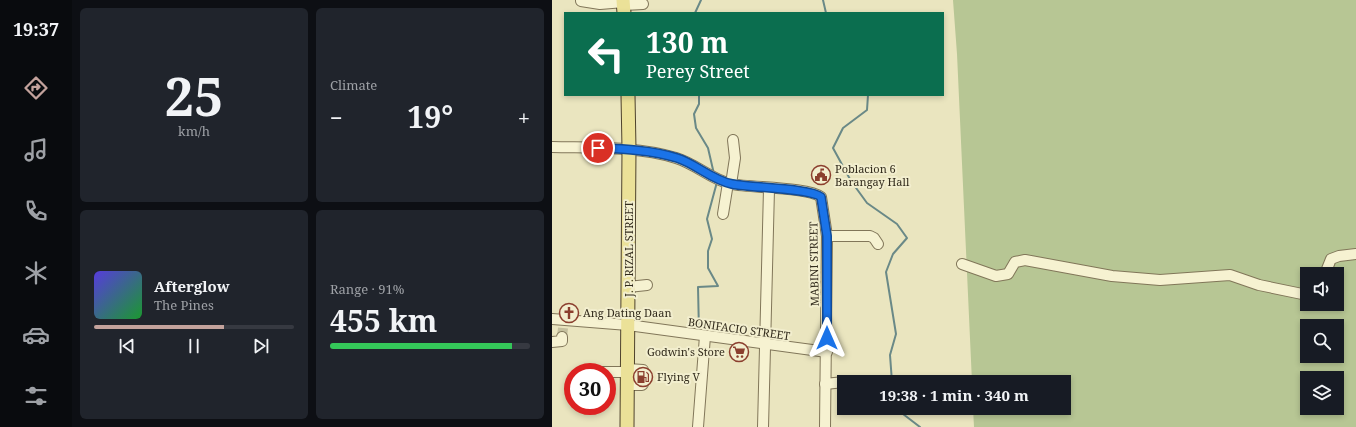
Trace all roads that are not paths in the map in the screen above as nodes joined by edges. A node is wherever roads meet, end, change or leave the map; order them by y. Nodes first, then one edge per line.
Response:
1 (581, 1) dead end
2 (643, 4) dead end
3 (624, 5) edge
4 (628, 96) edge
5 (733, 140) dead end
6 (552, 147) edge
7 (629, 149) junction
8 (727, 182) junction
9 (769, 189) junction
10 (723, 214) dead end
11 (827, 236) junction
12 (878, 244) dead end
13 (1356, 254) edge
14 (962, 264) dead end
15 (1328, 267) edge
16 (647, 285) dead end
17 (628, 287) junction
18 (1300, 294) edge
19 (552, 319) edge
20 (628, 325) junction
21 (563, 329) junction
22 (705, 336) junction
23 (552, 342) edge
24 (765, 345) junction
25 (827, 352) junction
26 (643, 372) dead end
27 (616, 374) edge
28 (627, 375) junction
29 (837, 383) edge
30 (643, 384) dead end
31 (825, 384) junction
32 (627, 427) edge
33 (698, 427) edge
34 (763, 427) edge
35 (828, 427) edge

1 - 3 street
2 - 3 street
4 - 7 main road, J. P. RIZAL STREET
5 - 8 street
6 - 7 street
7 - 8 street
7 - 17 main road, J. P. RIZAL STREET
8 - 9 street
8 - 10 street
9 - 11 street, MABINI STREET
9 - 24 street
11 - 12 street
11 - 25 street, MABINI STREET
13 - 15 street
14 - 18 street
16 - 17 street
17 - 20 main road, J. P. RIZAL STREET
19 - 21 street, BONIFACIO STREET
20 - 21 street, BONIFACIO STREET
20 - 22 street, BONIFACIO STREET
20 - 28 main road, J. P. RIZAL STREET
21 - 23 street
22 - 24 street, BONIFACIO STREET
22 - 33 street
24 - 25 street, BONIFACIO STREET
24 - 34 street
25 - 31 street, MABINI STREET
26 - 28 street
27 - 28 street
28 - 30 street
28 - 32 main road, J. P. RIZAL STREET
29 - 31 street
31 - 35 street, MABINI STREET

